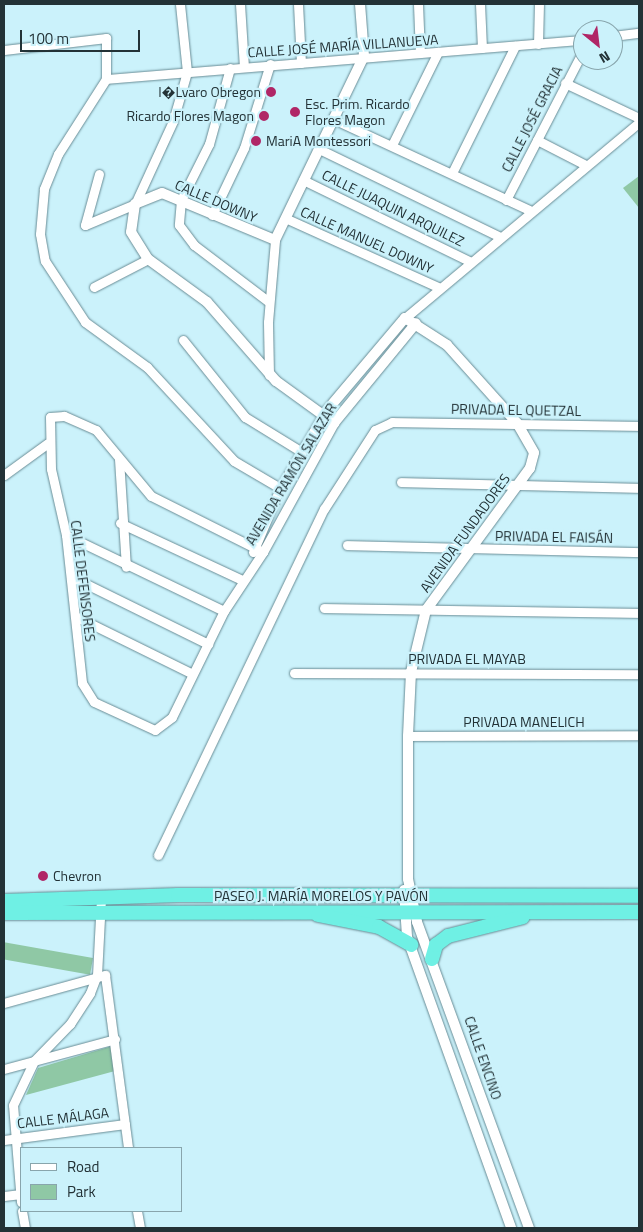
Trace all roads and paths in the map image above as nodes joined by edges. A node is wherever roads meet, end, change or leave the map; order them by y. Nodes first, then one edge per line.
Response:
1 (180, 4) edge
2 (240, 4) edge
3 (298, 4) edge
4 (360, 4) edge
5 (418, 4) edge
6 (480, 4) edge
7 (540, 4) edge
8 (639, 34) edge
9 (623, 35) edge
10 (573, 41) edge
11 (538, 44) junction
12 (514, 46) junction
13 (482, 48) junction
14 (4, 50) edge
15 (438, 52) junction
16 (420, 53) junction
17 (364, 56) junction
18 (301, 63) junction
19 (270, 64) junction
20 (244, 67) junction
21 (230, 68) junction
22 (573, 69) edge
23 (187, 72) junction
24 (106, 79) junction
25 (565, 83) junction
26 (334, 119) junction
27 (639, 120) edge
28 (536, 140) junction
29 (392, 145) junction
30 (319, 149) junction
31 (584, 164) junction
32 (452, 173) junction
33 (100, 174) dead end
34 (303, 180) junction
35 (181, 200) junction
36 (506, 200) junction
37 (135, 204) junction
38 (529, 210) junction
39 (212, 215) junction
40 (285, 218) junction
41 (500, 237) junction
42 (275, 240) junction
43 (148, 259) junction
44 (471, 262) junction
45 (94, 287) dead end
46 (438, 287) junction
47 (269, 302) junction
48 (420, 305) junction
49 (405, 318) junction
50 (416, 323) junction
51 (183, 340) dead end
52 (269, 375) junction
53 (323, 415) junction
54 (334, 423) junction
55 (517, 423) junction
56 (639, 426) edge
57 (48, 443) junction
58 (302, 452) junction
59 (119, 459) junction
60 (4, 475) edge
61 (401, 482) dead end
62 (516, 486) junction
63 (280, 488) junction
64 (639, 488) edge
65 (120, 523) junction
66 (66, 535) junction
67 (348, 546) dead end
68 (252, 547) junction
69 (468, 549) junction
70 (263, 552) junction
71 (639, 552) edge
72 (254, 561) junction
73 (126, 567) junction
74 (72, 577) junction
75 (242, 580) junction
76 (324, 608) dead end
77 (426, 610) junction
78 (224, 611) junction
79 (639, 613) edge
80 (75, 616) junction
81 (208, 644) junction
82 (411, 672) junction
83 (191, 673) junction
84 (294, 673) dead end
85 (639, 674) edge
86 (172, 717) joint
87 (639, 735) edge
88 (408, 736) junction
89 (158, 855) dead end
90 (408, 896) junction
91 (639, 896) edge
92 (4, 901) edge
93 (101, 905) junction
94 (305, 910) junction
95 (409, 912) junction
96 (542, 912) junction
97 (639, 912) edge
98 (4, 914) edge
99 (411, 946) junction
100 (432, 959) junction
101 (97, 976) junction
102 (4, 1003) edge
103 (115, 1039) junction
104 (34, 1061) junction
105 (4, 1069) edge
106 (125, 1124) junction
107 (8, 1139) edge
108 (128, 1147) edge
109 (20, 1193) edge
110 (4, 1196) edge
111 (20, 1197) edge
112 (22, 1212) edge
113 (137, 1212) edge
114 (25, 1228) edge
115 (140, 1228) edge
116 (511, 1228) edge
117 (529, 1228) edge

1 - 23 street
2 - 20 street
3 - 18 street
4 - 17 street
5 - 16 street
6 - 13 street
7 - 11 street
8 - 9 street
10 - 11 street, CALLE JOSÉ MARÍA VILLANUEVA
11 - 12 street, CALLE JOSÉ MARÍA VILLANUEVA
12 - 13 street, CALLE JOSÉ MARÍA VILLANUEVA
12 - 32 street
13 - 15 street, CALLE JOSÉ MARÍA VILLANUEVA
14 - 24 street
15 - 16 street, CALLE JOSÉ MARÍA VILLANUEVA
15 - 29 street
16 - 17 street, CALLE JOSÉ MARÍA VILLANUEVA
17 - 18 street, CALLE JOSÉ MARÍA VILLANUEVA
17 - 26 street
18 - 19 street, CALLE JOSÉ MARÍA VILLANUEVA
19 - 20 street, CALLE JOSÉ MARÍA VILLANUEVA
19 - 39 street
20 - 21 street, CALLE JOSÉ MARÍA VILLANUEVA
21 - 23 street, CALLE JOSÉ MARÍA VILLANUEVA
21 - 35 street
22 - 25 street, CALLE JOSÉ GRACIA
23 - 24 street, CALLE JOSÉ MARÍA VILLANUEVA
23 - 37 street
24 - 63 street
25 - 27 street
25 - 28 street, CALLE JOSÉ GRACIA
26 - 29 street
26 - 30 street
27 - 31 street, AVENIDA RAMÓN SALAZAR
28 - 31 street
28 - 36 street, CALLE JOSÉ GRACIA
29 - 32 street
30 - 34 street
30 - 41 street
31 - 38 street, AVENIDA RAMÓN SALAZAR
32 - 36 street
33 - 37 street, CALLE DOWNY
34 - 40 street
34 - 44 street, CALLE JUAQUIN ARQUILEZ
35 - 37 street, CALLE DOWNY
35 - 39 street, CALLE DOWNY
35 - 47 street
36 - 38 street
37 - 43 street
38 - 41 street, AVENIDA RAMÓN SALAZAR
39 - 42 street, CALLE DOWNY
40 - 42 street
40 - 46 street, CALLE MANUEL DOWNY
41 - 44 street, AVENIDA RAMÓN SALAZAR
42 - 47 street
43 - 45 street
43 - 52 street
44 - 46 street, AVENIDA RAMÓN SALAZAR
46 - 48 street, AVENIDA RAMÓN SALAZAR
47 - 52 street
48 - 49 street, AVENIDA RAMÓN SALAZAR
48 - 50 street, AVENIDA RAMÓN SALAZAR
49 - 50 street, AVENIDA FUNDADORES
49 - 53 street, AVENIDA RAMÓN SALAZAR
50 - 54 street, AVENIDA RAMÓN SALAZAR
50 - 55 street, AVENIDA FUNDADORES
51 - 58 street
52 - 53 street
53 - 54 street
53 - 58 street, AVENIDA RAMÓN SALAZAR
54 - 70 street, AVENIDA RAMÓN SALAZAR
55 - 56 street, PRIVADA EL QUETZAL
55 - 62 street, AVENIDA FUNDADORES
55 - 89 street, PRIVADA EL QUETZAL
57 - 59 street, CALLE DEFENSORES
57 - 60 street
57 - 66 street, CALLE DEFENSORES
58 - 63 street, AVENIDA RAMÓN SALAZAR
59 - 65 street
59 - 68 street
61 - 62 street
62 - 64 street
62 - 69 street, AVENIDA FUNDADORES
63 - 68 street, AVENIDA RAMÓN SALAZAR
65 - 73 street
65 - 75 street
66 - 73 street
66 - 74 street, CALLE DEFENSORES
67 - 69 street, PRIVADA EL FAISÁN
68 - 70 street
68 - 72 street, AVENIDA RAMÓN SALAZAR
69 - 71 street, PRIVADA EL FAISÁN
69 - 77 street, AVENIDA FUNDADORES
70 - 72 street, AVENIDA RAMÓN SALAZAR
72 - 75 street, AVENIDA RAMÓN SALAZAR
73 - 78 street
74 - 80 street, CALLE DEFENSORES
74 - 81 street
75 - 78 street, AVENIDA RAMÓN SALAZAR
76 - 77 street
77 - 79 street
77 - 82 street, AVENIDA FUNDADORES
78 - 81 street, AVENIDA RAMÓN SALAZAR
80 - 83 street
80 - 86 street, CALLE DEFENSORES
81 - 83 street, AVENIDA RAMÓN SALAZAR
82 - 84 street, PRIVADA EL MAYAB
82 - 85 street, PRIVADA EL MAYAB
82 - 88 street, AVENIDA FUNDADORES
83 - 86 street, AVENIDA RAMÓN SALAZAR
87 - 88 street, PRIVADA MANELICH
88 - 90 street, AVENIDA FUNDADORES
90 - 91 highway, PASEO J. MARÍA MORELOS Y PAVÓN
90 - 93 highway, PASEO J. MARÍA MORELOS Y PAVÓN
90 - 95 street, CALLE ENCINO
92 - 93 highway, PASEO J. MARÍA MORELOS Y PAVÓN
93 - 94 highway, PASEO J. MARÍA MORELOS Y PAVÓN
93 - 98 highway, PASEO J. MARÍA MORELOS Y PAVÓN
93 - 101 street
94 - 95 highway, PASEO J. MARÍA MORELOS Y PAVÓN
94 - 99 highway
95 - 96 highway, PASEO J. MARÍA MORELOS Y PAVÓN
95 - 99 street, CALLE ENCINO
95 - 100 street, CALLE ENCINO
96 - 97 highway, PASEO J. MARÍA MORELOS Y PAVÓN
96 - 100 highway
99 - 116 street, CALLE ENCINO
100 - 117 street, CALLE ENCINO
101 - 102 street
101 - 103 street
101 - 104 street
103 - 104 street
103 - 106 street
104 - 105 street
104 - 107 street
106 - 107 street, CALLE MÁLAGA
106 - 108 street
107 - 109 street
110 - 111 street
112 - 114 street
113 - 115 street

